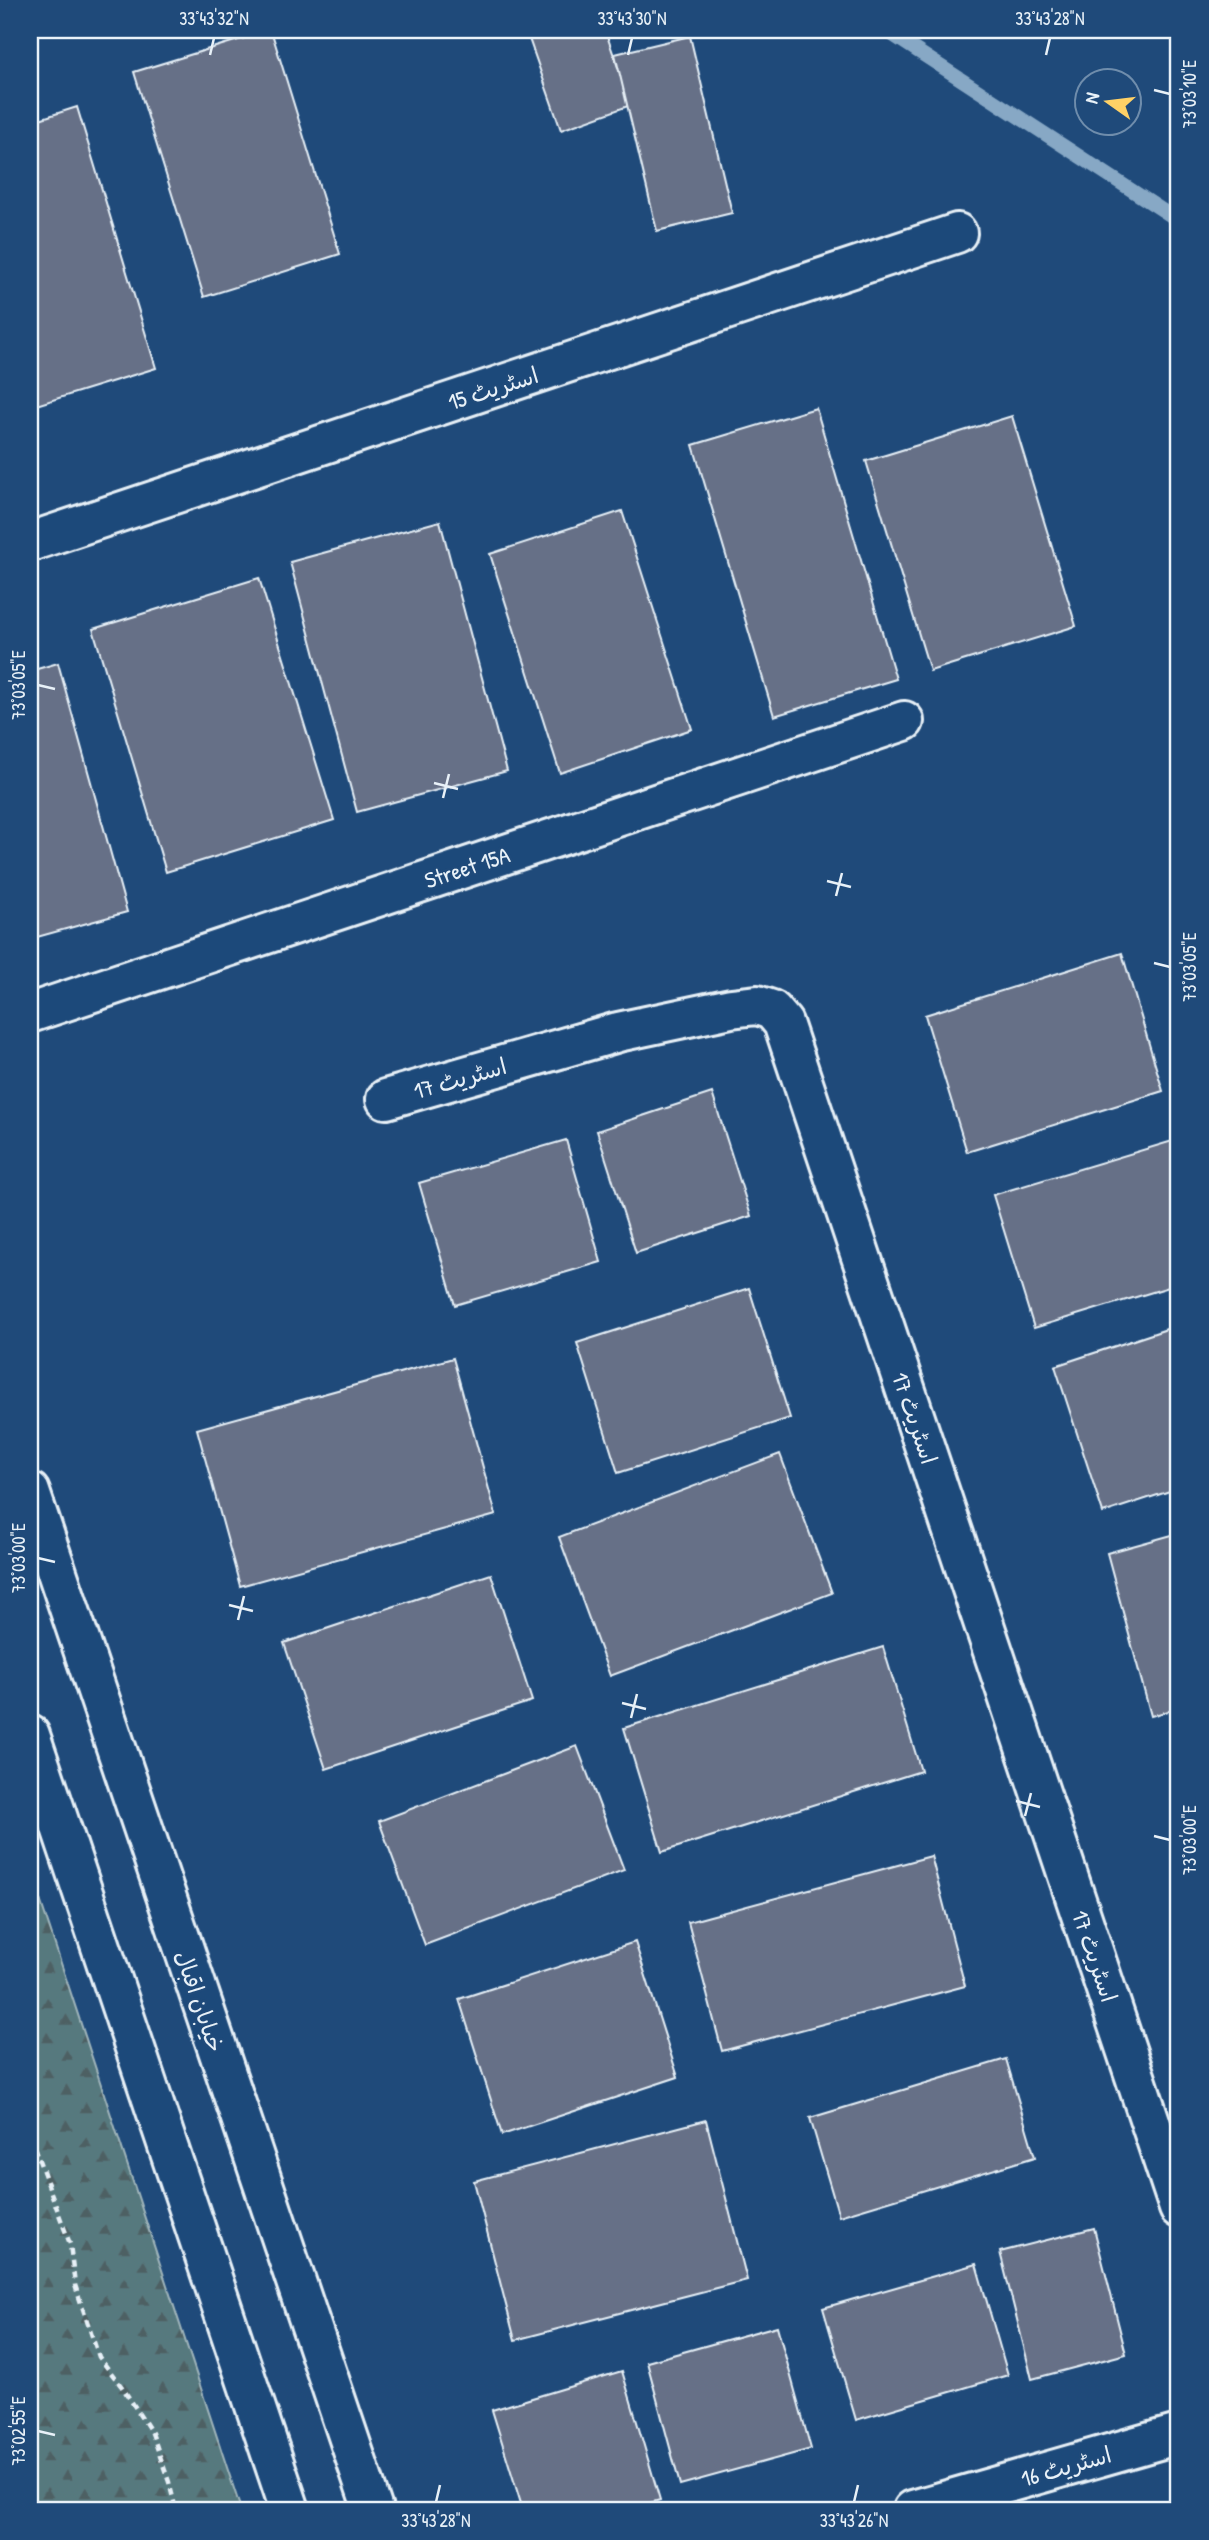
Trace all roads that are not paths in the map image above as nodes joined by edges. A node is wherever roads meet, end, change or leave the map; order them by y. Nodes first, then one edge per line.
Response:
1 (957, 233) dead end
2 (30, 542) edge
3 (904, 721) dead end
4 (30, 1013) edge
5 (386, 1099) dead end
6 (30, 1492) edge
7 (30, 1735) edge
8 (1179, 2208) edge
9 (1179, 2434) edge
10 (290, 2510) edge
11 (373, 2510) edge
12 (913, 2510) edge

1 - 2 street, اسٹریٹ 15
3 - 4 street, Street 15A
5 - 8 street, اسٹریٹ 17
6 - 11 street, خیابان اقبال
7 - 10 street
9 - 12 street, اسٹریٹ 16

